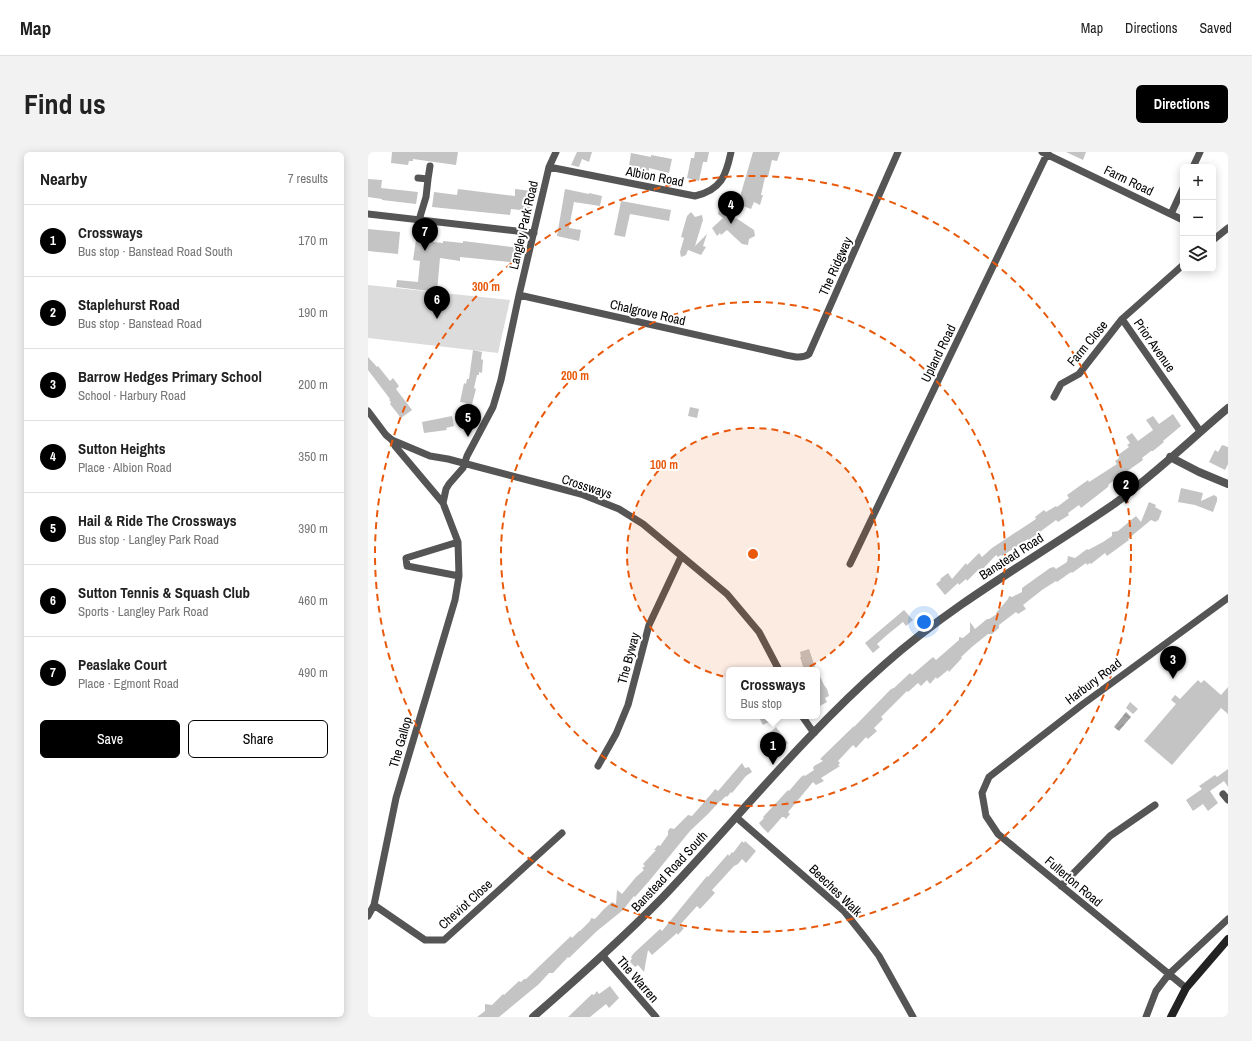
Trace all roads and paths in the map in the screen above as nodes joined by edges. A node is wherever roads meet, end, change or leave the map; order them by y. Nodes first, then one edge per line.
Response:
1 (556, 152) edge
2 (731, 152) edge
3 (898, 152) edge
4 (1200, 152) edge
5 (1046, 153) edge
6 (1194, 164) edge
7 (430, 166) dead end
8 (549, 167) junction
9 (418, 178) dead end
10 (428, 179) junction
11 (1180, 194) edge
12 (368, 214) edge
13 (1171, 214) junction
14 (1180, 218) edge
15 (419, 220) junction
16 (1228, 228) edge
17 (534, 233) junction
18 (1216, 236) edge
19 (1180, 267) edge
20 (519, 295) junction
21 (1122, 319) junction
22 (773, 352) joint
23 (1054, 397) dead end
24 (1228, 408) edge
25 (368, 411) edge
26 (1200, 431) junction
27 (392, 440) junction
28 (1170, 458) junction
29 (464, 464) junction
30 (1228, 484) edge
31 (443, 503) junction
32 (458, 542) junction
33 (681, 557) junction
34 (850, 564) dead end
35 (459, 576) junction
36 (1228, 598) edge
37 (777, 667) edge
38 (804, 719) edge
39 (814, 733) junction
40 (598, 766) dead end
41 (982, 793) joint
42 (1223, 794) dead end
43 (1228, 800) edge
44 (1155, 805) dead end
45 (736, 817) junction
46 (562, 833) dead end
47 (1061, 886) junction
48 (374, 905) junction
49 (368, 916) edge
50 (1228, 919) edge
51 (1228, 939) edge
52 (603, 956) junction
53 (1169, 974) junction
54 (1186, 988) junction
55 (533, 1017) edge
56 (656, 1017) edge
57 (913, 1017) edge
58 (1146, 1017) edge
59 (1171, 1017) edge

1 - 8 street, Langley Park Road
2 - 8 street, Albion Road
3 - 22 street, The Ridgway
4 - 6 street
5 - 13 street, Farm Road
5 - 34 street, Upland Road
7 - 10 street
8 - 17 street, Langley Park Road
9 - 10 street
10 - 15 street
11 - 13 street
12 - 15 street
13 - 14 street, Farm Road
15 - 17 street
16 - 18 street
17 - 20 street, Langley Park Road
19 - 21 street, Prior Avenue
20 - 22 street, Chalgrove Road
20 - 29 street, Langley Park Road
21 - 23 street, Farm Close
21 - 26 street, Prior Avenue
24 - 26 street, Banstead Road
25 - 27 street, The Gallop
26 - 28 street, Banstead Road
27 - 29 street, Crossways
27 - 31 street, The Gallop
28 - 30 street
28 - 39 street, Banstead Road
29 - 31 street
29 - 33 street, Crossways
31 - 32 street, The Gallop
32 - 35 street, The Gallop
32 - 35 street
33 - 37 street, Crossways
33 - 40 street, The Byway
35 - 48 street, The Gallop
36 - 41 street, Harbury Road
38 - 39 street
39 - 45 street, Banstead Road South
41 - 47 street, Fullerton Road
42 - 43 street
44 - 47 street
45 - 52 street, Banstead Road South
45 - 57 street, Beeches Walk
46 - 48 street, Cheviot Close
47 - 53 street, Fullerton Road
48 - 49 street, The Gallop
50 - 53 street
51 - 54 main road
52 - 55 street, Banstead Road South
52 - 56 street, The Warren
53 - 54 street, Fullerton Road
53 - 58 street
54 - 59 main road

